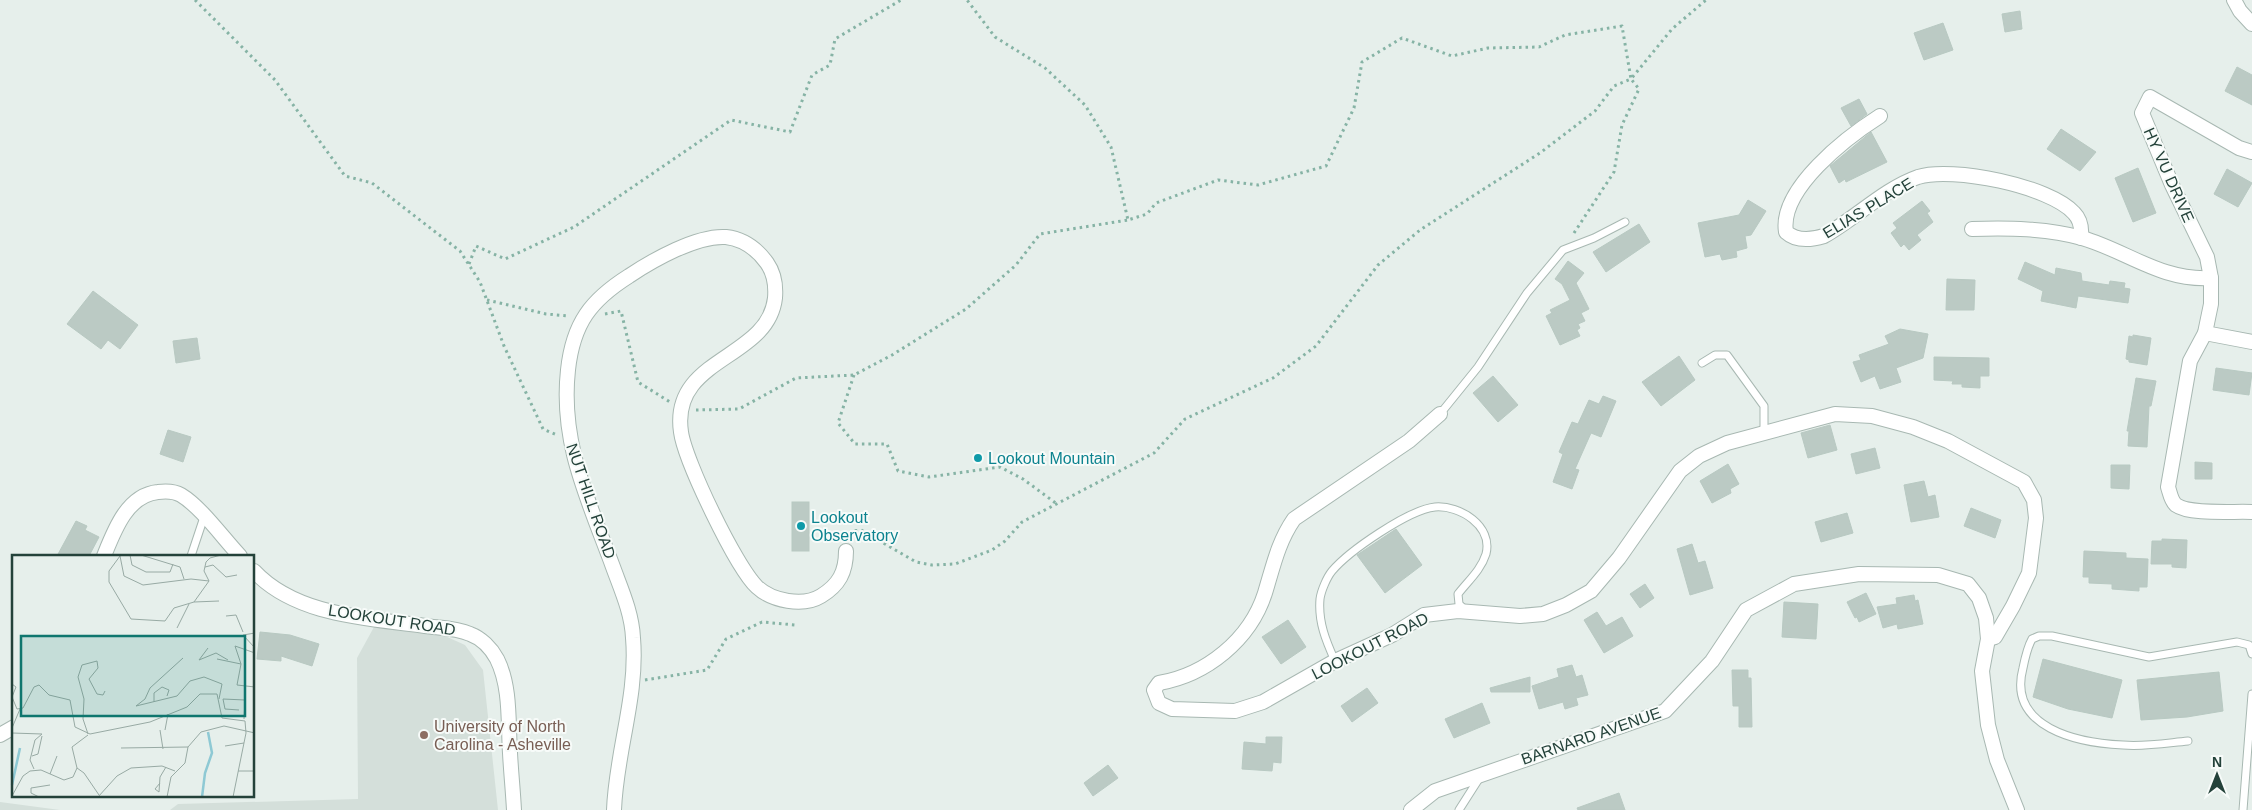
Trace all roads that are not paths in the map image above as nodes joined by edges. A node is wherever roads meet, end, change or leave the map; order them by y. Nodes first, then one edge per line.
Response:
1 (2234, 0) edge
2 (2252, 24) edge
3 (1880, 116) dead end
4 (2252, 152) edge
5 (1625, 222) dead end
6 (1972, 229) dead end
7 (2082, 238) junction
8 (2211, 278) junction
9 (2205, 332) junction
10 (2252, 342) edge
11 (1702, 363) dead end
12 (1440, 414) joint
13 (1764, 432) junction
14 (2252, 512) edge
15 (204, 517) junction
16 (846, 551) road end
17 (104, 555) edge
18 (191, 555) edge
19 (239, 555) edge
20 (255, 572) edge
21 (1469, 613) junction
22 (1988, 639) junction
23 (2252, 654) edge
24 (1335, 662) junction
25 (2252, 694) edge
26 (12, 728) edge
27 (0, 735) edge
28 (2188, 741) dead end
29 (1481, 774) junction
30 (514, 810) edge
31 (614, 810) edge
32 (1411, 810) edge
33 (1458, 810) edge
34 (2017, 810) edge
35 (2243, 810) edge

1 - 2 street
3 - 7 street, ELIAS PLACE
4 - 8 street, HY VU DRIVE
5 - 12 lane
6 - 7 street
7 - 8 street
8 - 9 street
9 - 10 street
9 - 14 street
11 - 13 lane
12 - 24 street, LOOKOUT ROAD
13 - 21 street, LOOKOUT ROAD
13 - 22 street, LOOKOUT ROAD
15 - 17 street
15 - 18 lane
15 - 19 street
16 - 31 street, NUT HILL ROAD
20 - 30 street, LOOKOUT ROAD
21 - 24 street, LOOKOUT ROAD
21 - 24 lane
22 - 29 street, BARNARD AVENUE
22 - 34 street, BARNARD AVENUE
23 - 28 lane
25 - 35 lane
26 - 27 street
29 - 32 street, BARNARD AVENUE
29 - 33 lane

